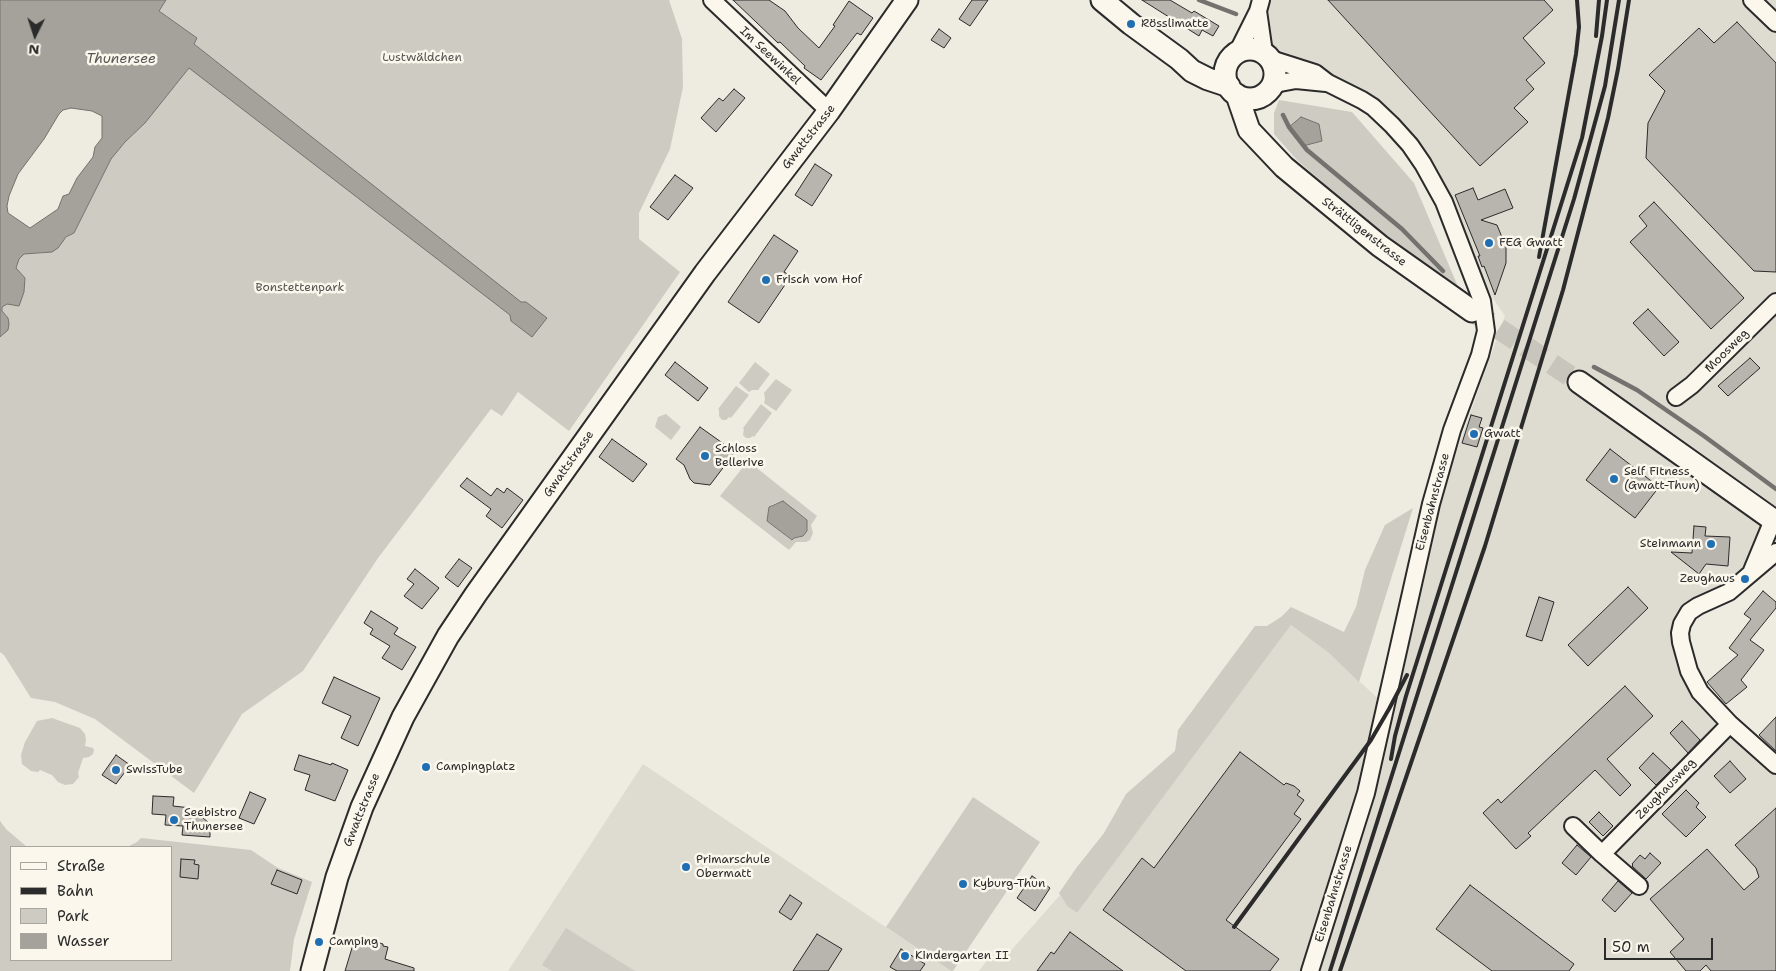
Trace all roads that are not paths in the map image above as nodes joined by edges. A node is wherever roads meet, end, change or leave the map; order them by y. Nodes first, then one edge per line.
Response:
1 (712, 0) edge
2 (907, 0) edge
3 (1102, 0) edge
4 (1752, 0) edge
5 (1259, 6) edge
6 (1776, 23) edge
7 (1267, 56) junction
8 (1233, 57) junction
9 (1179, 59) junction
10 (1328, 83) junction
11 (1233, 90) junction
12 (1267, 91) junction
13 (830, 111) junction
14 (1263, 146) junction
15 (1776, 302) edge
16 (1472, 311) tunnel mouth
17 (1579, 382) tunnel mouth
18 (1676, 397) dead end
19 (1774, 521) edge
20 (1776, 552) edge
21 (1750, 573) junction
22 (1730, 724) junction
23 (1776, 765) edge
24 (1573, 826) dead end
25 (1602, 854) junction
26 (1639, 886) dead end
27 (312, 971) edge
28 (1310, 971) edge

1 - 13 street, Im Seewinkel
2 - 13 main road, Gwattstrasse
3 - 9 main road
4 - 6 street
5 - 7 street
5 - 8 street
7 - 8 main road
7 - 10 street, Eisenbahnstrasse
7 - 12 main road
8 - 9 main road
8 - 11 main road
9 - 11 main road
10 - 12 street, Eisenbahnstrasse
10 - 28 street, Eisenbahnstrasse
11 - 12 main road
11 - 14 main road, Strättligenstrasse
12 - 14 main road
13 - 27 main road, Gwattstrasse
14 - 16 main road, Strättligenstrasse
15 - 18 street, Moosweg
17 - 19 main road
19 - 21 street
20 - 21 street
21 - 22 street
22 - 23 street
22 - 25 street, Zeughausweg
24 - 25 street
25 - 26 street

